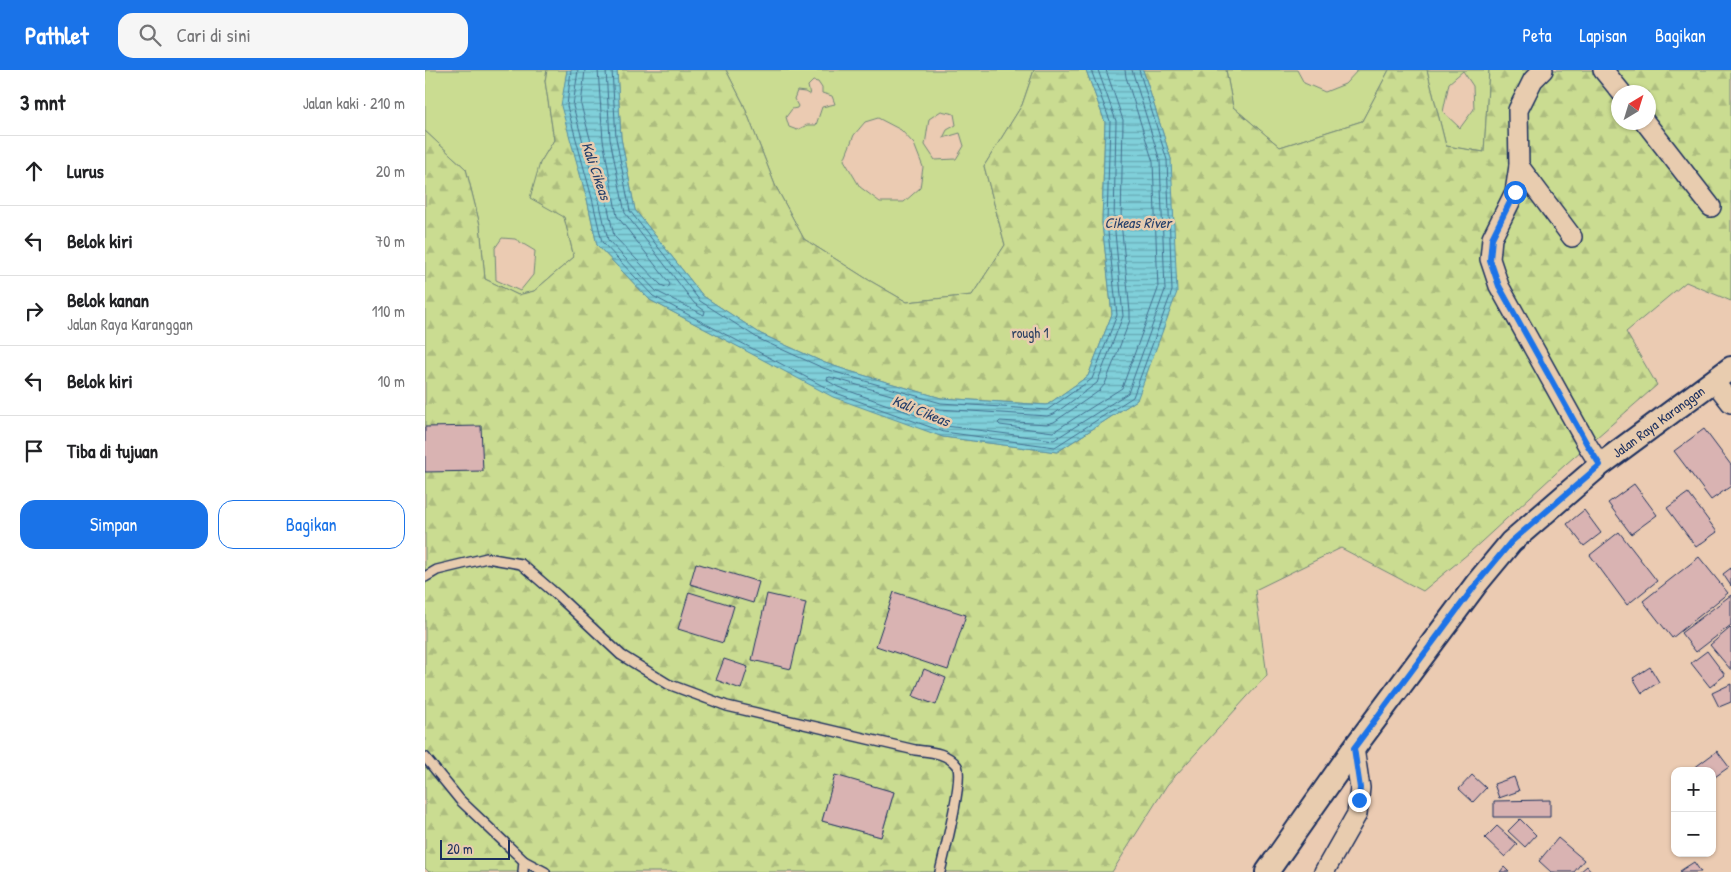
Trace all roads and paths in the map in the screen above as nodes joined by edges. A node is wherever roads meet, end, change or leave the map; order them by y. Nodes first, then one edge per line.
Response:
1 (1543, 70) edge
2 (1603, 70) edge
3 (1615, 85) edge
4 (1651, 130) edge
5 (1519, 166) junction
6 (1711, 207) dead end
7 (1572, 237) dead end
8 (1722, 374) edge
9 (1731, 403) edge
10 (1600, 465) junction
11 (425, 577) edge
12 (1354, 748) junction
13 (425, 757) edge
14 (524, 861) junction
15 (523, 872) edge
16 (545, 872) edge
17 (941, 872) edge
18 (1267, 872) edge
19 (1324, 872) edge

1 - 5 street
2 - 3 street
4 - 6 street
5 - 7 street
5 - 10 street
8 - 9 street
8 - 10 street, Jalan Raya Karanggan
10 - 12 street, Jalan Raya Karanggan
11 - 17 lane
12 - 18 street, Jalan Raya Karanggan
12 - 19 street
13 - 14 lane
14 - 15 lane
14 - 16 lane

